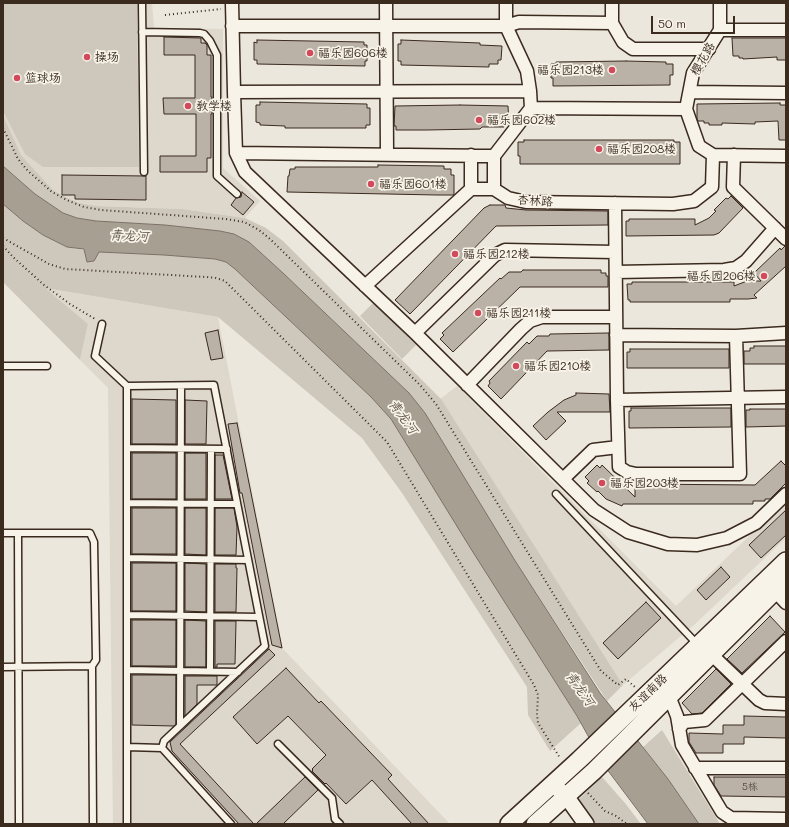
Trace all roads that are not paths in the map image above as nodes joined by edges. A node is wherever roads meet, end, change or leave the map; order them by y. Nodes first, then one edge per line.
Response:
1 (142, 3) edge
2 (386, 3) edge
3 (506, 3) edge
4 (612, 3) edge
5 (720, 3) edge
6 (232, 5) edge
7 (612, 23) junction
8 (232, 26) junction
9 (386, 26) junction
10 (506, 26) junction
11 (720, 30) junction
12 (786, 30) edge
13 (142, 32) junction
14 (709, 49) junction
15 (386, 91) junction
16 (530, 91) junction
17 (234, 92) junction
18 (690, 92) junction
19 (786, 93) edge
20 (217, 106) junction
21 (234, 108) junction
22 (531, 108) junction
23 (686, 109) junction
24 (236, 153) junction
25 (387, 154) junction
26 (471, 155) junction
27 (713, 155) junction
28 (734, 155) junction
29 (494, 156) junction
30 (786, 156) edge
31 (144, 172) dead end
32 (712, 187) junction
33 (733, 187) junction
34 (471, 189) junction
35 (494, 189) junction
36 (237, 194) dead end
37 (615, 203) junction
38 (775, 228) junction
39 (785, 238) edge
40 (615, 252) junction
41 (616, 272) junction
42 (364, 286) junction
43 (616, 317) junction
44 (102, 324) road end
45 (786, 332) edge
46 (414, 334) junction
47 (616, 335) junction
48 (736, 336) junction
49 (3, 366) edge
50 (47, 366) dead end
51 (467, 385) junction
52 (127, 386) junction
53 (181, 386) junction
54 (786, 397) edge
55 (739, 398) junction
56 (617, 400) junction
57 (618, 447) junction
58 (127, 448) junction
59 (181, 449) junction
60 (211, 449) junction
61 (227, 449) junction
62 (563, 479) junction
63 (556, 494) dead end
64 (786, 494) edge
65 (127, 503) junction
66 (181, 504) junction
67 (211, 504) junction
68 (237, 504) junction
69 (3, 533) edge
70 (18, 533) junction
71 (127, 558) junction
72 (181, 559) junction
73 (210, 559) junction
74 (248, 560) junction
75 (786, 561) edge
76 (783, 592) edge
77 (127, 615) junction
78 (180, 616) junction
79 (210, 616) junction
80 (259, 617) junction
81 (786, 641) edge
82 (705, 649) junction
83 (92, 666) junction
84 (18, 667) junction
85 (3, 668) edge
86 (127, 670) junction
87 (180, 671) junction
88 (210, 671) junction
89 (238, 672) junction
90 (742, 684) junction
91 (669, 696) junction
92 (645, 698) junction
93 (786, 704) edge
94 (180, 725) junction
95 (679, 730) junction
96 (278, 744) dead end
97 (127, 747) junction
98 (162, 748) junction
99 (695, 768) junction
100 (786, 768) edge
101 (553, 784) junction
102 (566, 796) junction
103 (786, 819) edge
104 (19, 824) edge
105 (93, 824) edge
106 (127, 824) edge
107 (231, 824) edge
108 (340, 824) edge
109 (510, 824) edge
110 (536, 824) edge
111 (586, 824) edge

1 - 13 lane
2 - 9 street
3 - 10 street
4 - 7 street
5 - 11 street, 樱花路
6 - 8 street
7 - 10 street
7 - 14 street
8 - 9 street
8 - 17 street
9 - 10 street
9 - 15 street
10 - 16 street
11 - 12 street
11 - 14 street, 樱花路
13 - 20 lane
13 - 31 lane
14 - 18 street, 樱花路
15 - 16 street
15 - 17 street
15 - 25 street
16 - 22 street
17 - 21 street
18 - 19 street
18 - 23 street, 樱花路
20 - 21 lane
20 - 36 lane
21 - 24 street
22 - 23 street
22 - 29 street
23 - 27 street
24 - 25 street
24 - 42 street
25 - 26 street
26 - 29 street
26 - 34 street
27 - 28 street
27 - 32 street
28 - 30 street
28 - 33 street
29 - 35 street
32 - 33 street
32 - 37 street, 杏林路
33 - 38 street
34 - 35 street
34 - 42 street
35 - 37 street, 杏林路
37 - 40 street
38 - 39 street
38 - 41 street
40 - 41 street
40 - 46 street
41 - 43 street
42 - 46 street
43 - 47 street
43 - 51 street
44 - 52 lane
45 - 48 street
46 - 51 street
47 - 48 street
47 - 56 street
48 - 55 street
49 - 50 lane
51 - 62 street
52 - 53 lane
52 - 58 lane
53 - 59 lane
53 - 61 lane
54 - 55 street
55 - 56 street
55 - 57 street
56 - 57 street
57 - 62 street
58 - 59 lane
58 - 65 lane
59 - 60 lane
59 - 66 lane
60 - 61 lane
60 - 67 lane
61 - 68 lane
62 - 64 street
63 - 82 lane
65 - 66 lane
65 - 71 lane
66 - 67 lane
66 - 72 lane
67 - 68 lane
67 - 73 lane
68 - 74 lane
69 - 70 lane
70 - 83 lane
70 - 84 lane
71 - 72 lane
71 - 77 lane
72 - 73 lane
72 - 78 lane
73 - 74 lane
73 - 79 lane
74 - 80 lane
75 - 82 main road, 友谊南路
76 - 82 main road, 友谊南路
77 - 78 lane
77 - 86 lane
78 - 79 lane
78 - 87 lane
79 - 80 lane
79 - 88 lane
80 - 89 lane
81 - 90 street
82 - 90 street
82 - 91 main road, 友谊南路
82 - 92 main road, 友谊南路
83 - 84 lane
83 - 105 lane
84 - 85 lane
84 - 104 lane
86 - 87 lane
86 - 97 lane
87 - 88 lane
87 - 94 lane
88 - 89 lane
89 - 94 lane
90 - 93 street
90 - 95 street
91 - 92 main road, 友谊南路
91 - 95 street
92 - 101 main road, 友谊南路
92 - 102 main road, 友谊南路
94 - 98 lane
95 - 99 street
96 - 108 lane
97 - 98 lane
97 - 106 lane
98 - 107 lane
99 - 100 street
99 - 103 street
101 - 102 street
101 - 109 main road, 友谊南路
102 - 110 main road, 友谊南路
102 - 111 street

